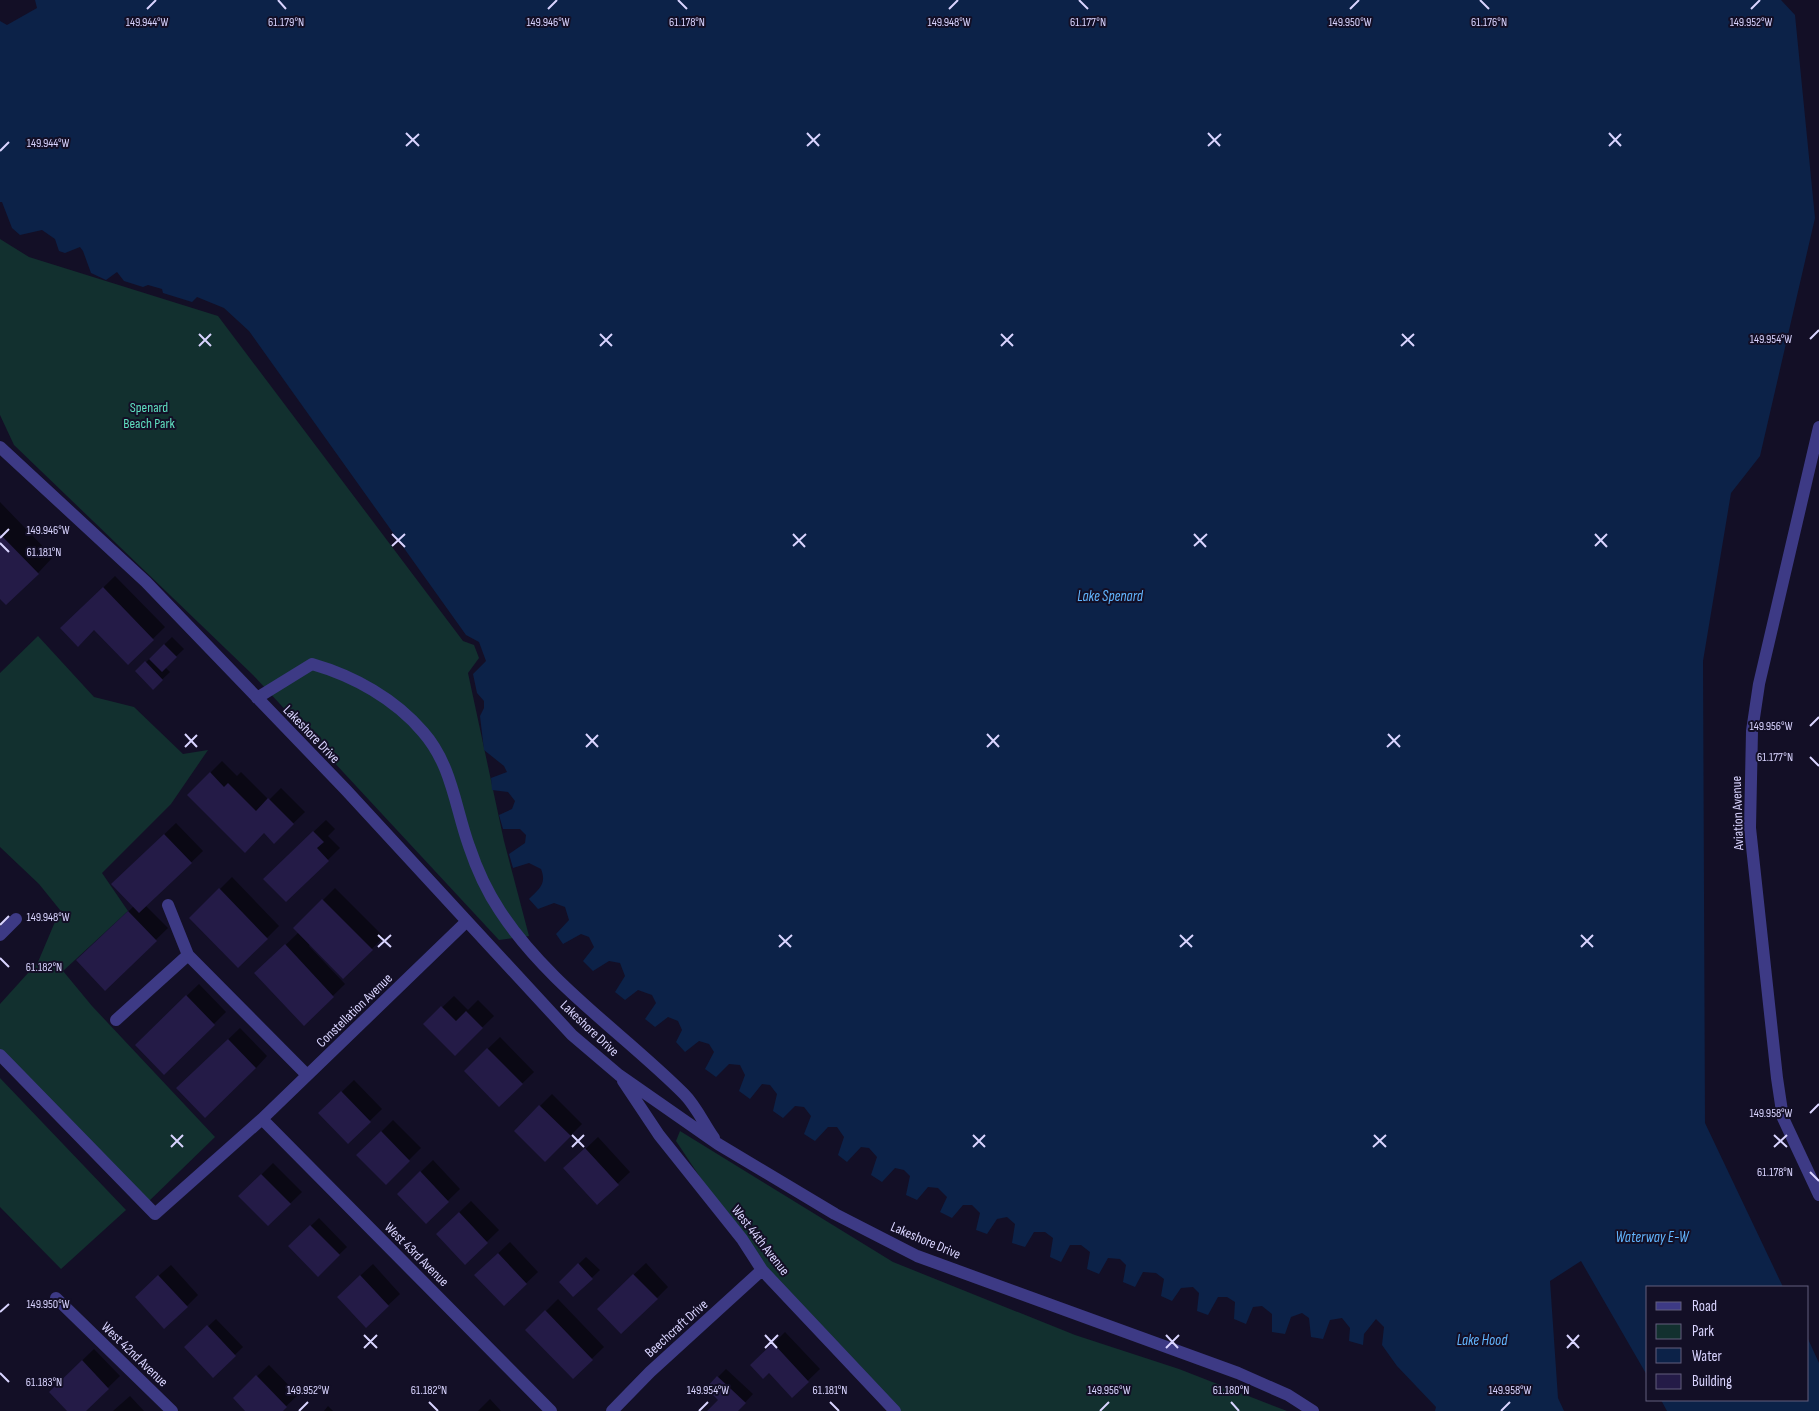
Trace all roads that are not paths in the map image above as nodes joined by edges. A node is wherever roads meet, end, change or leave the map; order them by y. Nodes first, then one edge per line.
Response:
1 (1819, 427) edge
2 (0, 447) edge
3 (257, 698) junction
4 (168, 905) dead end
5 (16, 919) dead end
6 (466, 922) junction
7 (0, 935) edge
8 (188, 954) junction
9 (116, 1020) dead end
10 (0, 1055) edge
11 (307, 1075) junction
12 (618, 1075) junction
13 (262, 1119) junction
14 (718, 1144) junction
15 (1819, 1195) edge
16 (762, 1270) junction
17 (56, 1298) dead end
18 (172, 1411) edge
19 (551, 1411) edge
20 (612, 1411) edge
21 (896, 1411) edge
22 (1313, 1411) edge

1 - 15 street, Aviation Avenue
2 - 3 street, Lakeshore Drive
3 - 6 street, Lakeshore Drive
3 - 14 street
4 - 8 street
5 - 7 street
6 - 11 street, Constellation Avenue
6 - 12 street, Lakeshore Drive
8 - 9 street
8 - 11 street
10 - 13 street, Constellation Avenue
11 - 13 street, Constellation Avenue
12 - 14 street, Lakeshore Drive
12 - 16 street, West 44th Avenue
13 - 19 street, West 43rd Avenue
14 - 22 street, Lakeshore Drive
16 - 20 street, Beechcraft Drive
16 - 21 street, West 44th Avenue
17 - 18 street, West 42nd Avenue

